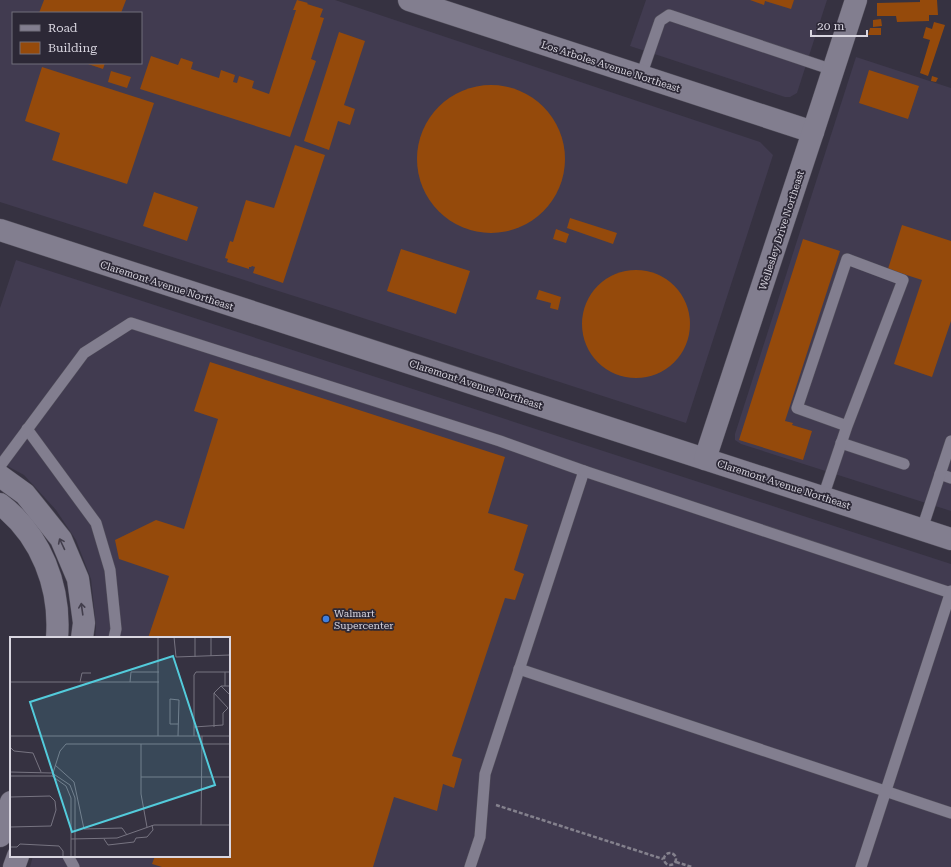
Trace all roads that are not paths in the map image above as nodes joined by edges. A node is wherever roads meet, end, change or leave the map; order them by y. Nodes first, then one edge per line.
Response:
1 (408, 0) edge
2 (856, 0) edge
3 (833, 70) junction
4 (641, 76) junction
5 (813, 132) junction
6 (0, 230) edge
7 (847, 426) junction
8 (27, 429) junction
9 (951, 441) edge
10 (841, 443) junction
11 (704, 458) junction
12 (904, 464) dead end
13 (0, 466) edge
14 (584, 471) junction
15 (940, 474) junction
16 (0, 476) edge
17 (951, 478) edge
18 (823, 497) junction
19 (0, 504) edge
20 (922, 529) junction
21 (951, 539) edge
22 (951, 592) edge
23 (57, 637) edge
24 (82, 637) edge
25 (114, 637) edge
26 (519, 670) junction
27 (885, 792) junction
28 (10, 805) edge
29 (951, 813) edge
30 (0, 836) edge
31 (18, 857) edge
32 (69, 857) edge
33 (14, 867) edge
34 (74, 867) edge
35 (470, 867) edge
36 (861, 867) edge

1 - 4 street, Los Arboles Avenue Northeast
2 - 3 street, Wellesley Drive Northeast
3 - 4 lane
3 - 5 street, Wellesley Drive Northeast
4 - 5 street, Los Arboles Avenue Northeast
5 - 11 street, Wellesley Drive Northeast
6 - 11 street, Claremont Avenue Northeast
7 - 7 lane
7 - 10 lane
8 - 13 lane
8 - 14 lane
8 - 25 lane
9 - 15 lane
10 - 12 lane
10 - 18 lane
11 - 18 street, Claremont Avenue Northeast
14 - 22 lane
14 - 26 lane
15 - 17 lane
15 - 20 lane
24 -> 16 street
18 - 20 street, Claremont Avenue Northeast
19 - 23 street
20 - 21 street, Claremont Avenue Northeast
22 - 27 lane
26 - 27 lane
26 - 35 lane
27 - 29 lane
27 - 36 lane
28 - 30 street
31 - 33 street
32 - 34 lane

